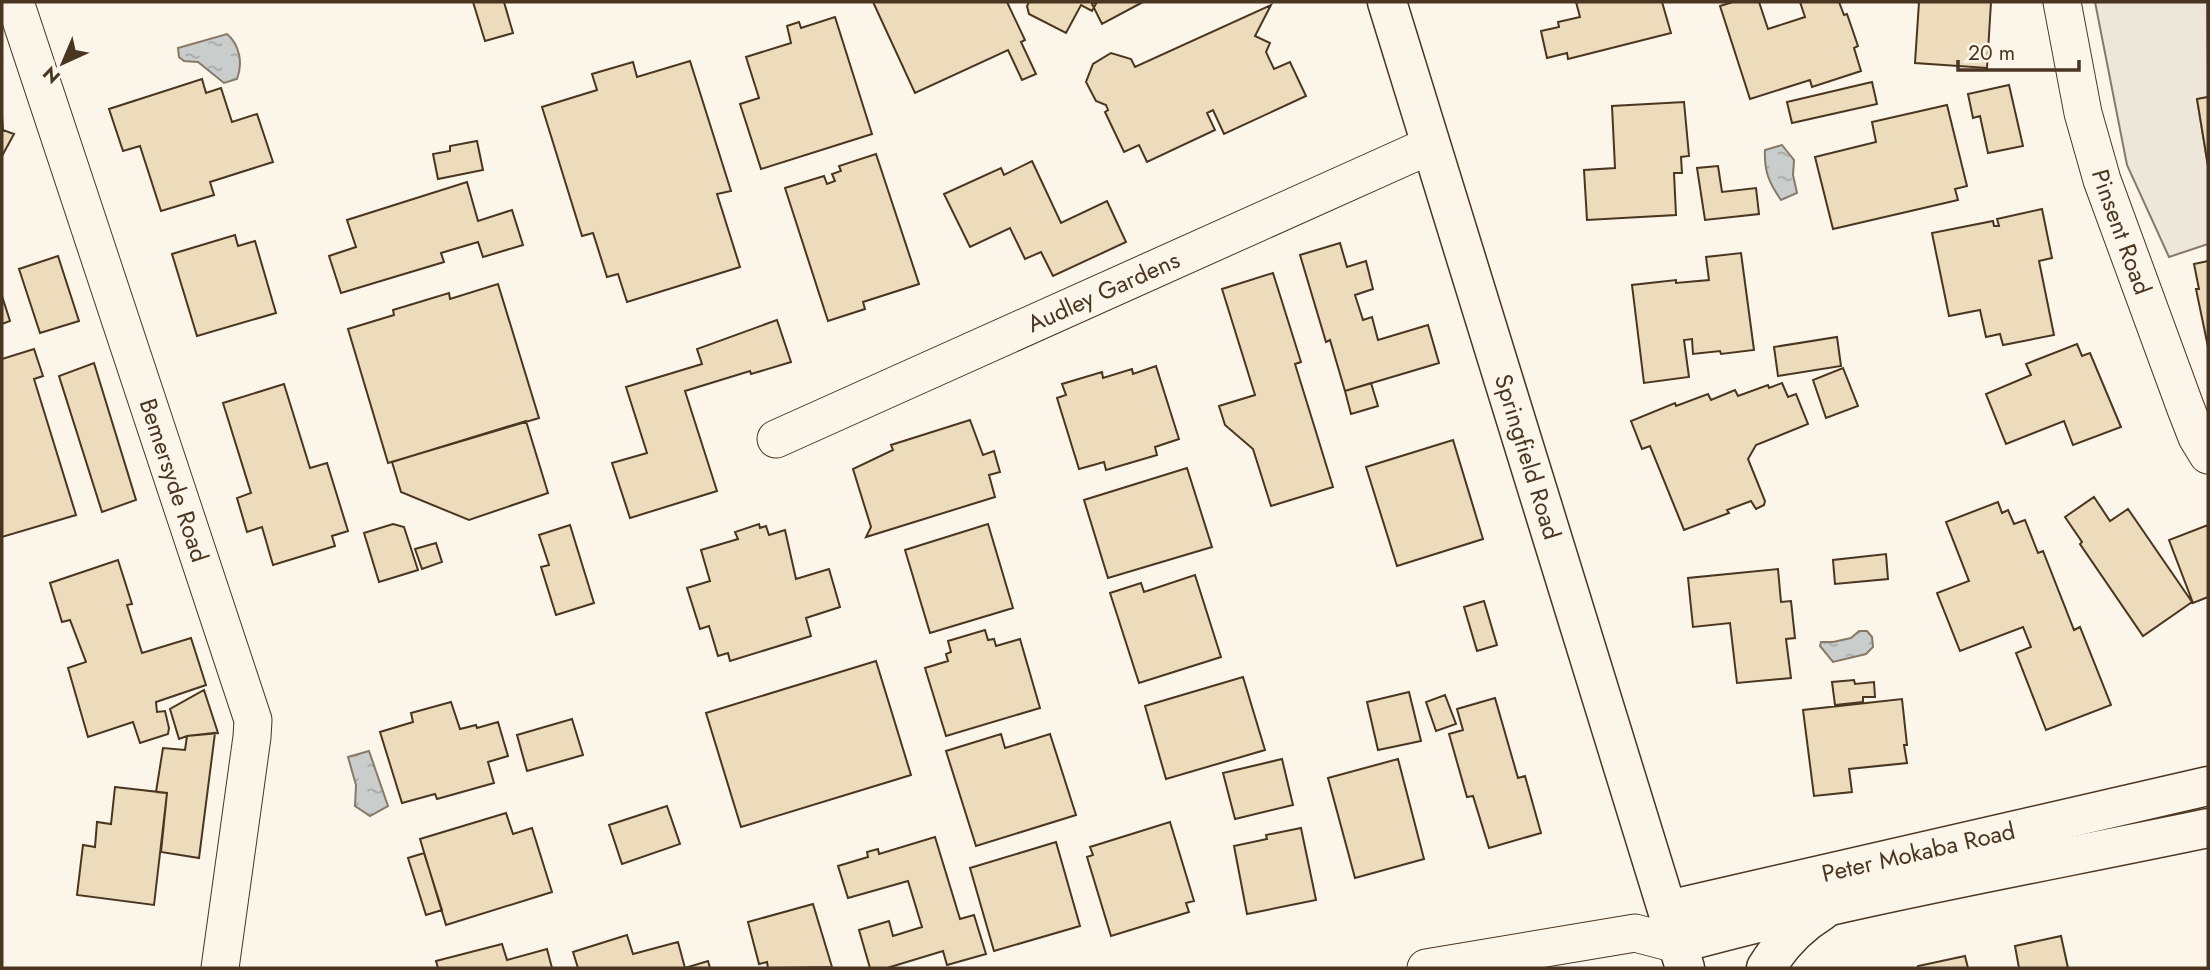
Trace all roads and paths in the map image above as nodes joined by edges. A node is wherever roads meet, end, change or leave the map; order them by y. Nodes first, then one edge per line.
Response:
1 (15, 2) edge
2 (1387, 2) edge
3 (2062, 2) edge
4 (1431, 145) junction
5 (776, 439) dead end
6 (2208, 455) edge
7 (2208, 786) edge
8 (2208, 828) edge
9 (1833, 905) junction
10 (1677, 941) edge
11 (220, 968) edge
12 (1426, 968) edge
13 (1766, 968) edge

1 - 11 street, Bemersyde Road
2 - 4 street, Springfield Road
3 - 6 street, Pinsent Road
4 - 5 street, Audley Gardens
4 - 10 street, Springfield Road
7 - 10 street, Peter Mokaba Road
8 - 9 street, Peter Mokaba Road
9 - 10 street, Peter Mokaba Road
9 - 13 street
10 - 12 street, Peter Mokaba Road

